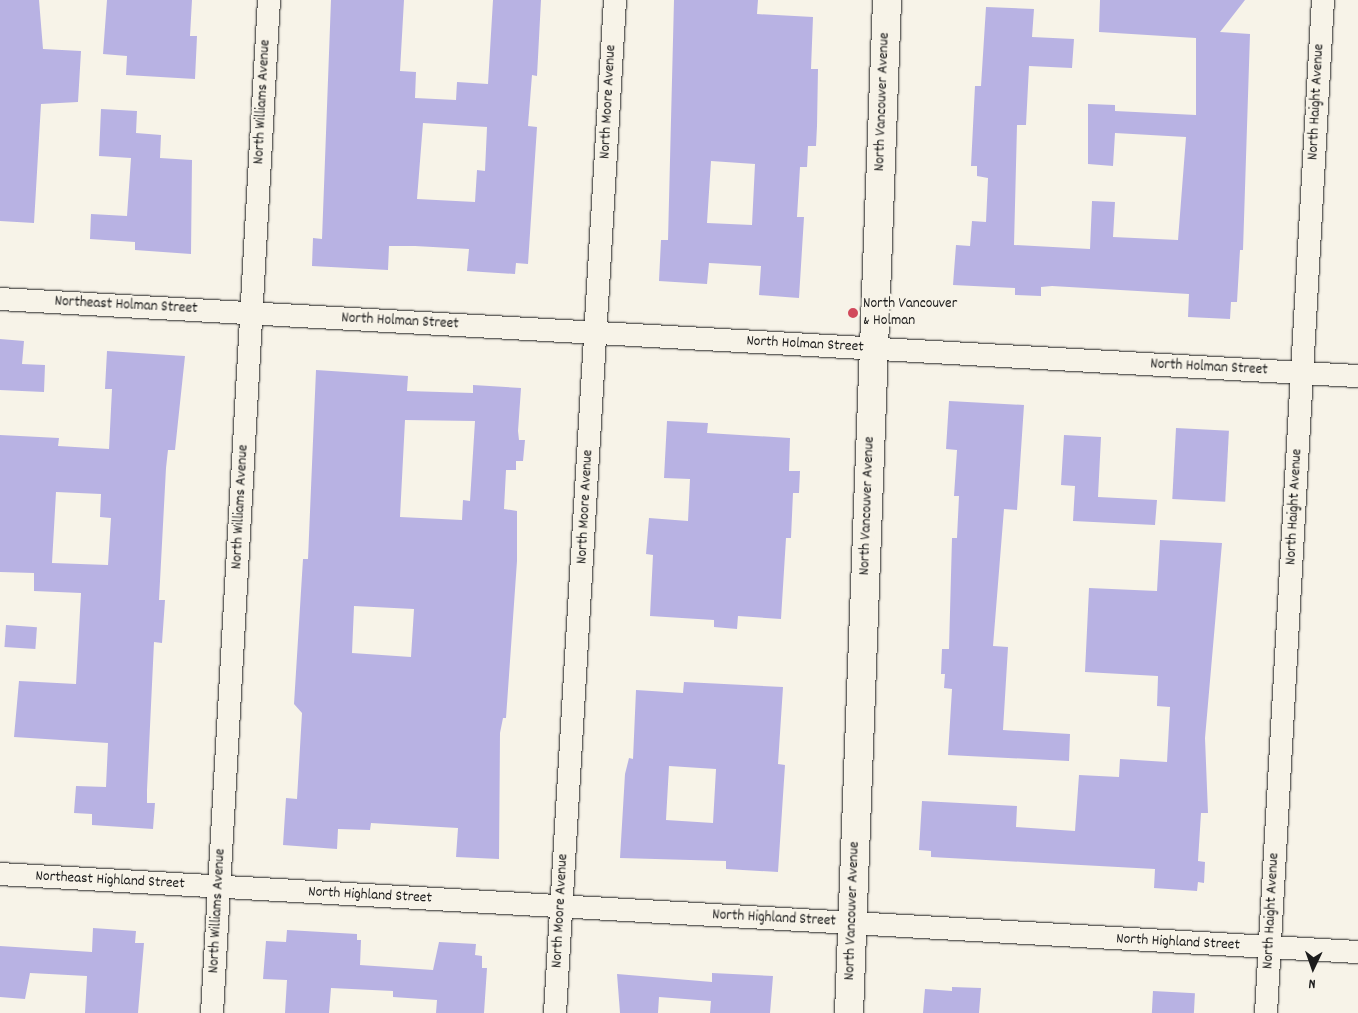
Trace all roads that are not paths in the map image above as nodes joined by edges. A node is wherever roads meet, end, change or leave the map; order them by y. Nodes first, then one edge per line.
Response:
1 (269, 0) edge
2 (614, 0) edge
3 (887, 0) edge
4 (1323, 0) edge
5 (0, 299) edge
6 (251, 314) junction
7 (596, 333) junction
8 (874, 349) junction
9 (1302, 373) junction
10 (1358, 376) edge
11 (0, 874) edge
12 (220, 887) junction
13 (561, 907) junction
14 (853, 924) junction
15 (1270, 948) junction
16 (1358, 952) edge
17 (212, 1013) edge
18 (555, 1013) edge
19 (849, 1013) edge
20 (1266, 1013) edge

1 - 6 street, North Williams Avenue
2 - 7 street, North Moore Avenue
3 - 8 street, North Vancouver Avenue
4 - 9 street, North Haight Avenue
5 - 6 street, Northeast Holman Street
6 - 7 street, North Holman Street
6 - 12 street, North Williams Avenue
7 - 8 street, North Holman Street
7 - 13 street, North Moore Avenue
8 - 9 street, North Holman Street
8 - 14 street, North Vancouver Avenue
9 - 10 street, North Holman Street
9 - 15 street, North Haight Avenue
11 - 12 street, Northeast Highland Street
12 - 13 street, North Highland Street
12 - 17 street, North Williams Avenue
13 - 14 street, North Highland Street
13 - 18 street, North Moore Avenue
14 - 15 street, North Highland Street
14 - 19 street, North Vancouver Avenue
15 - 16 street, North Highland Street
15 - 20 street, North Haight Avenue

